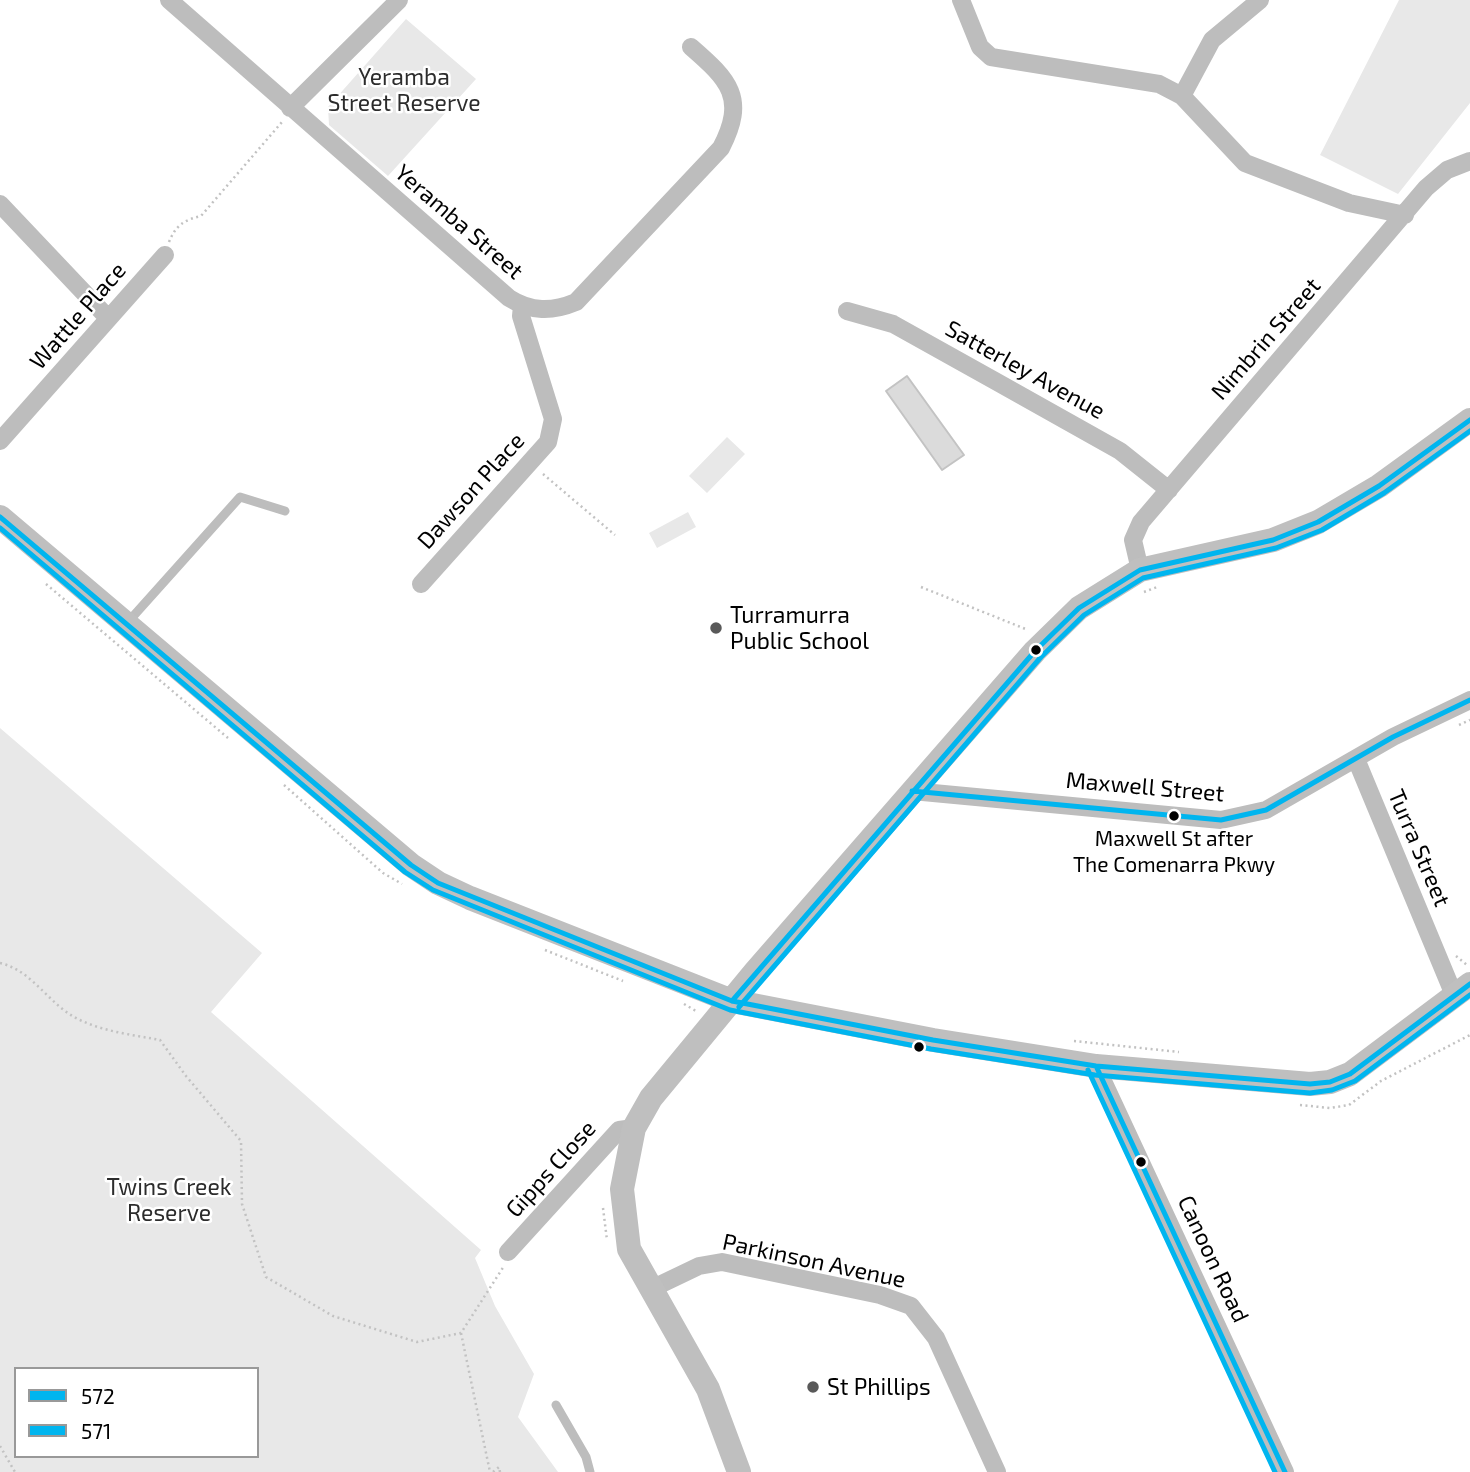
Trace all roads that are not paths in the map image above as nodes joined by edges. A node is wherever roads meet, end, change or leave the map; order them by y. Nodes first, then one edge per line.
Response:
1 (169, 0) edge
2 (399, 0) edge
3 (961, 0) edge
4 (1260, 0) edge
5 (691, 47) dead end
6 (1182, 96) junction
7 (290, 108) junction
8 (1470, 161) edge
9 (0, 204) edge
10 (1405, 215) junction
11 (164, 254) road end
12 (522, 306) junction
13 (847, 311) dead end
14 (108, 318) junction
15 (1470, 420) edge
16 (0, 441) edge
17 (1169, 490) junction
18 (285, 511) dead end
19 (0, 517) edge
20 (1142, 581) junction
21 (421, 584) dead end
22 (126, 624) junction
23 (1470, 700) edge
24 (1356, 759) junction
25 (912, 791) junction
26 (1462, 989) edge
27 (732, 1001) junction
28 (1096, 1066) junction
29 (634, 1128) junction
30 (508, 1252) road end
31 (651, 1289) junction
32 (556, 1405) dead end
33 (590, 1472) edge
34 (739, 1472) edge
35 (997, 1472) edge
36 (1286, 1472) edge

1 - 7 street, Yeramba Street
2 - 7 street
3 - 6 street
4 - 6 street
5 - 12 street, Yeramba Street
6 - 10 street
7 - 12 street, Yeramba Street
8 - 10 street, Nimbrin Street
9 - 14 street
10 - 17 street, Nimbrin Street
11 - 14 street, Wattle Place
12 - 21 street, Dawson Place
13 - 17 street, Satterley Avenue
14 - 16 street, Wattle Place
15 - 20 main road
17 - 20 street, Nimbrin Street
18 - 22 lane
19 - 22 main road
20 - 25 main road
22 - 27 main road
23 - 24 street, Maxwell Street
24 - 25 street, Maxwell Street
24 - 26 street, Turra Street
25 - 27 main road
26 - 28 main road
27 - 28 main road
27 - 29 main road
28 - 36 street, Canoon Road
29 - 30 street, Gipps Close
29 - 31 main road
31 - 34 main road
31 - 35 street, Parkinson Avenue
32 - 33 lane

